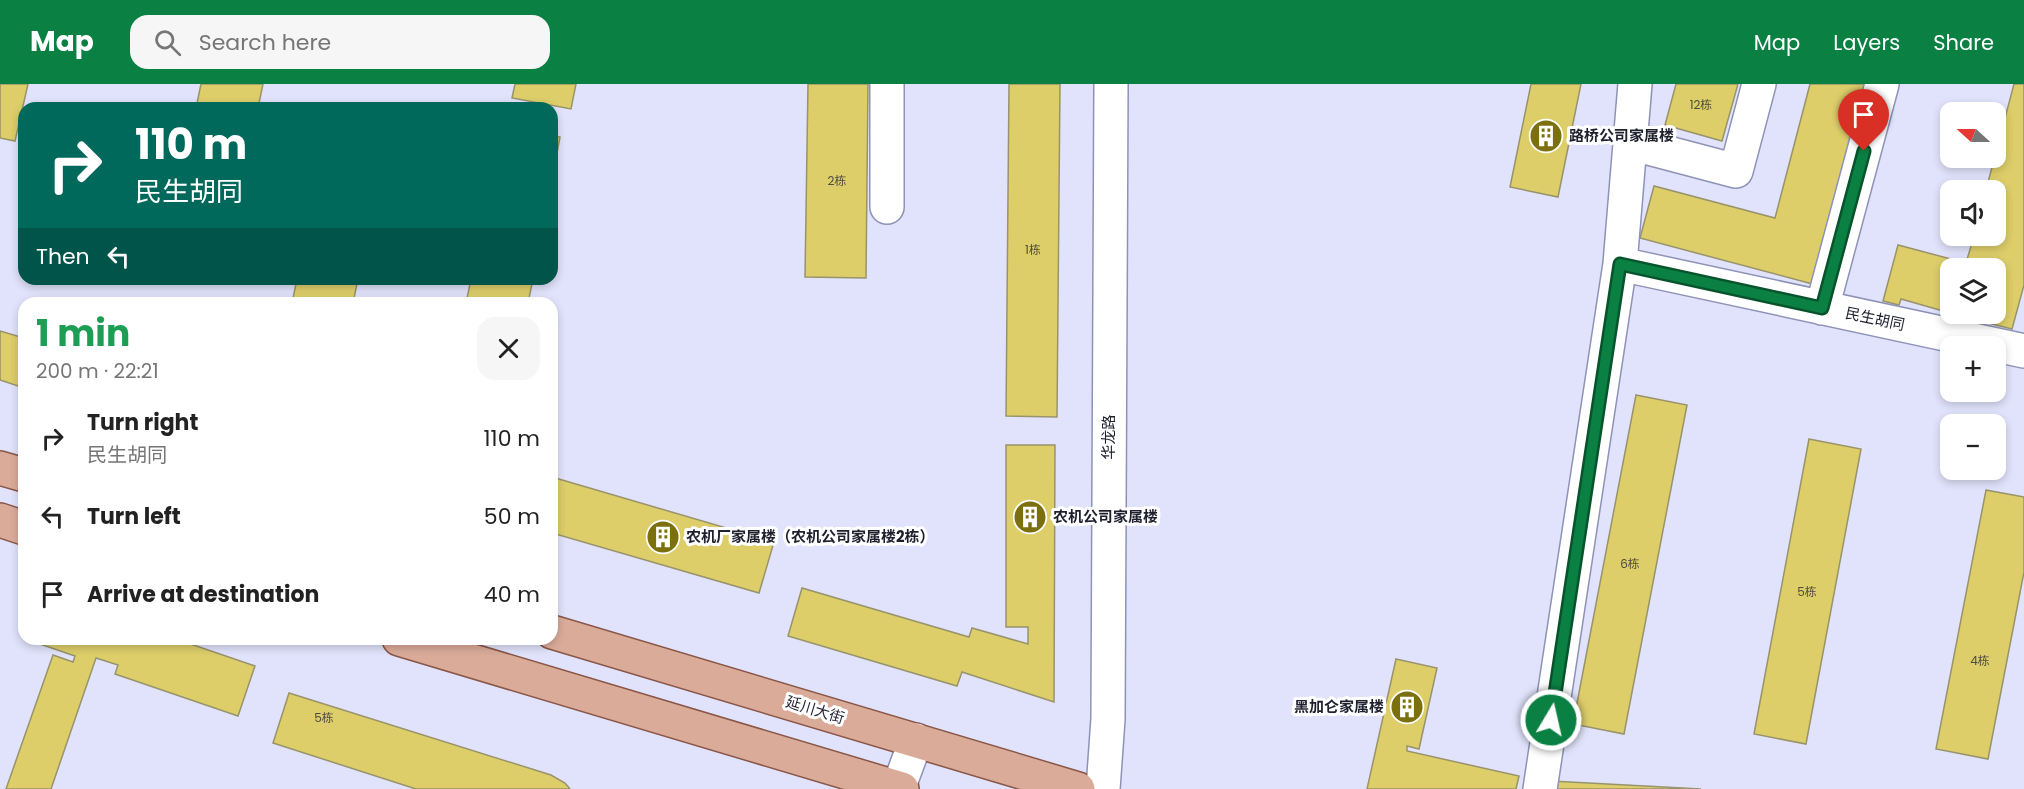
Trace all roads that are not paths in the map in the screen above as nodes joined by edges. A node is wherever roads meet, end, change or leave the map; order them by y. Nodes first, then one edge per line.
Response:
1 (887, 84) edge
2 (1111, 84) edge
3 (1635, 84) edge
4 (1759, 84) edge
5 (1882, 84) edge
6 (1630, 143) junction
7 (887, 207) dead end
8 (1620, 264) junction
9 (1822, 308) junction
10 (2024, 351) edge
11 (0, 468) edge
12 (18, 473) edge
13 (0, 520) edge
14 (18, 526) edge
15 (558, 634) edge
16 (419, 645) edge
17 (916, 740) junction
18 (900, 789) edge
19 (1078, 789) edge
20 (1103, 789) edge
21 (1540, 789) edge

1 - 7 street
2 - 20 street, 华龙路
3 - 6 street
4 - 6 street
5 - 9 street
6 - 8 street
8 - 9 street, 民生胡同
8 - 21 street
9 - 10 street, 民生胡同
11 - 12 main road
13 - 14 main road
15 - 17 main road, 延川大街
16 - 18 main road
17 - 18 street
17 - 19 main road, 延川大街

